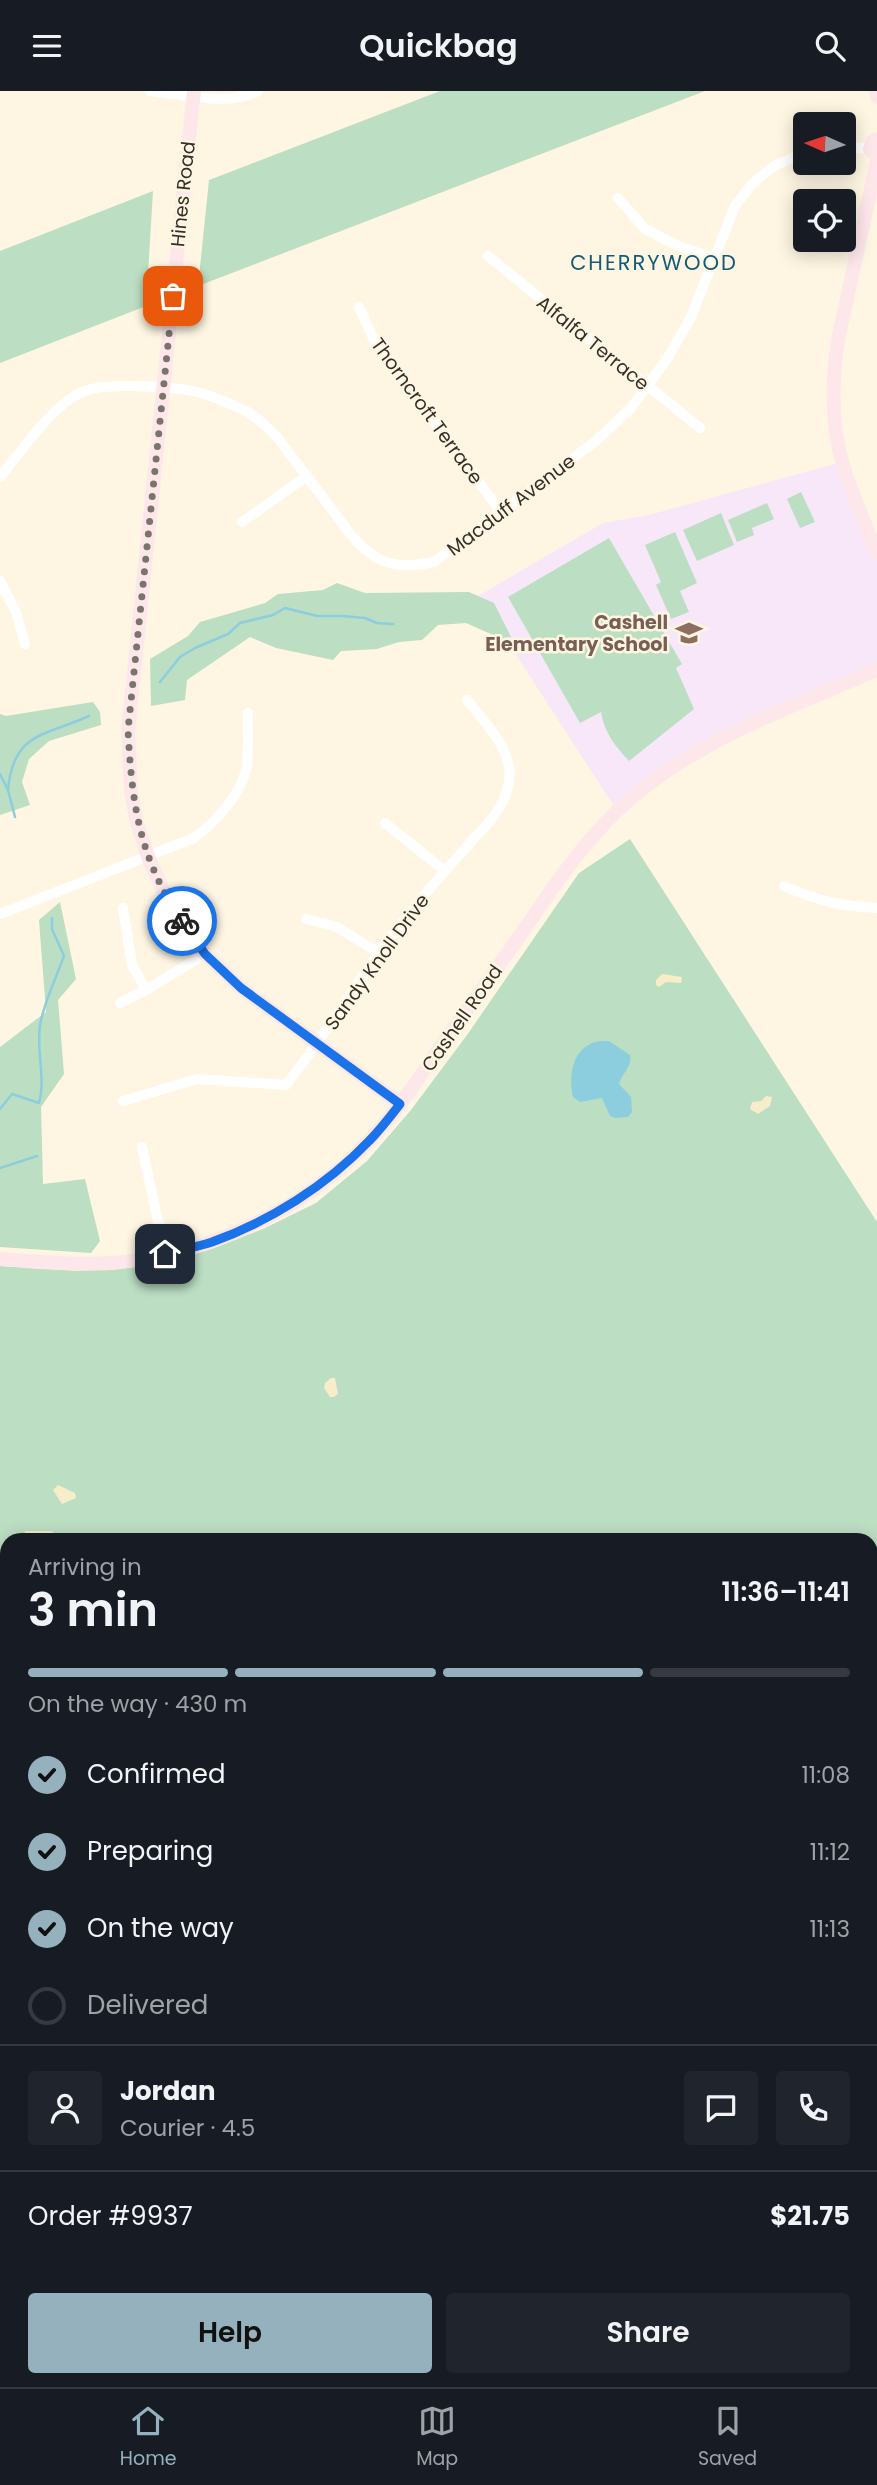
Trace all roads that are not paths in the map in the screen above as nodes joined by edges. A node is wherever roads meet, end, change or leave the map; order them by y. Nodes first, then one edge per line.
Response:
1 (150, 91) edge
2 (258, 91) edge
3 (876, 91) edge
4 (194, 93) edge
5 (877, 97) edge
6 (856, 148) edge
7 (875, 152) edge
8 (793, 157) edge
9 (618, 198) dead end
10 (488, 256) dead end
11 (713, 258) junction
12 (359, 307) dead end
13 (648, 387) junction
14 (162, 389) junction
15 (700, 428) dead end
16 (307, 476) junction
17 (0, 477) edge
18 (500, 512) junction
19 (242, 522) dead end
20 (877, 553) edge
21 (0, 581) edge
22 (24, 644) dead end
23 (877, 670) edge
24 (467, 700) dead end
25 (247, 713) dead end
26 (385, 823) dead end
27 (148, 857) junction
28 (445, 871) junction
29 (783, 886) dead end
30 (123, 908) dead end
31 (877, 908) edge
32 (0, 914) edge
33 (306, 919) dead end
34 (379, 953) junction
35 (205, 954) junction
36 (146, 990) junction
37 (120, 1003) dead end
38 (318, 1044) junction
39 (123, 1101) dead end
40 (400, 1104) junction
41 (142, 1147) dead end
42 (165, 1254) junction
43 (0, 1259) edge

1 - 4 street
2 - 4 street
3 - 5 street
4 - 14 street, Hines Road
6 - 7 street
7 - 20 street
8 - 11 street, Macduff Avenue
9 - 11 street
10 - 13 street, Alfalfa Terrace
11 - 13 street, Macduff Avenue
12 - 18 street, Thorncroft Terrace
13 - 15 street, Alfalfa Terrace
13 - 18 street, Macduff Avenue
14 - 16 street, Macduff Avenue
14 - 17 street, Macduff Avenue
14 - 27 street, Hines Road
16 - 18 street, Macduff Avenue
16 - 19 street
21 - 22 street
23 - 40 street, Cashell Road
24 - 28 street, Sandy Knoll Drive
25 - 27 street
26 - 28 street
27 - 32 street
27 - 35 street, Hines Road
28 - 34 street, Sandy Knoll Drive
29 - 31 street
30 - 36 street
33 - 34 street
34 - 38 street, Sandy Knoll Drive
35 - 36 street
35 - 38 street, Hines Road
36 - 37 street
38 - 39 street, Sandy Knoll Drive
38 - 40 street, Hines Road
40 - 42 street, Cashell Road
41 - 42 street
42 - 43 street, Cashell Road

